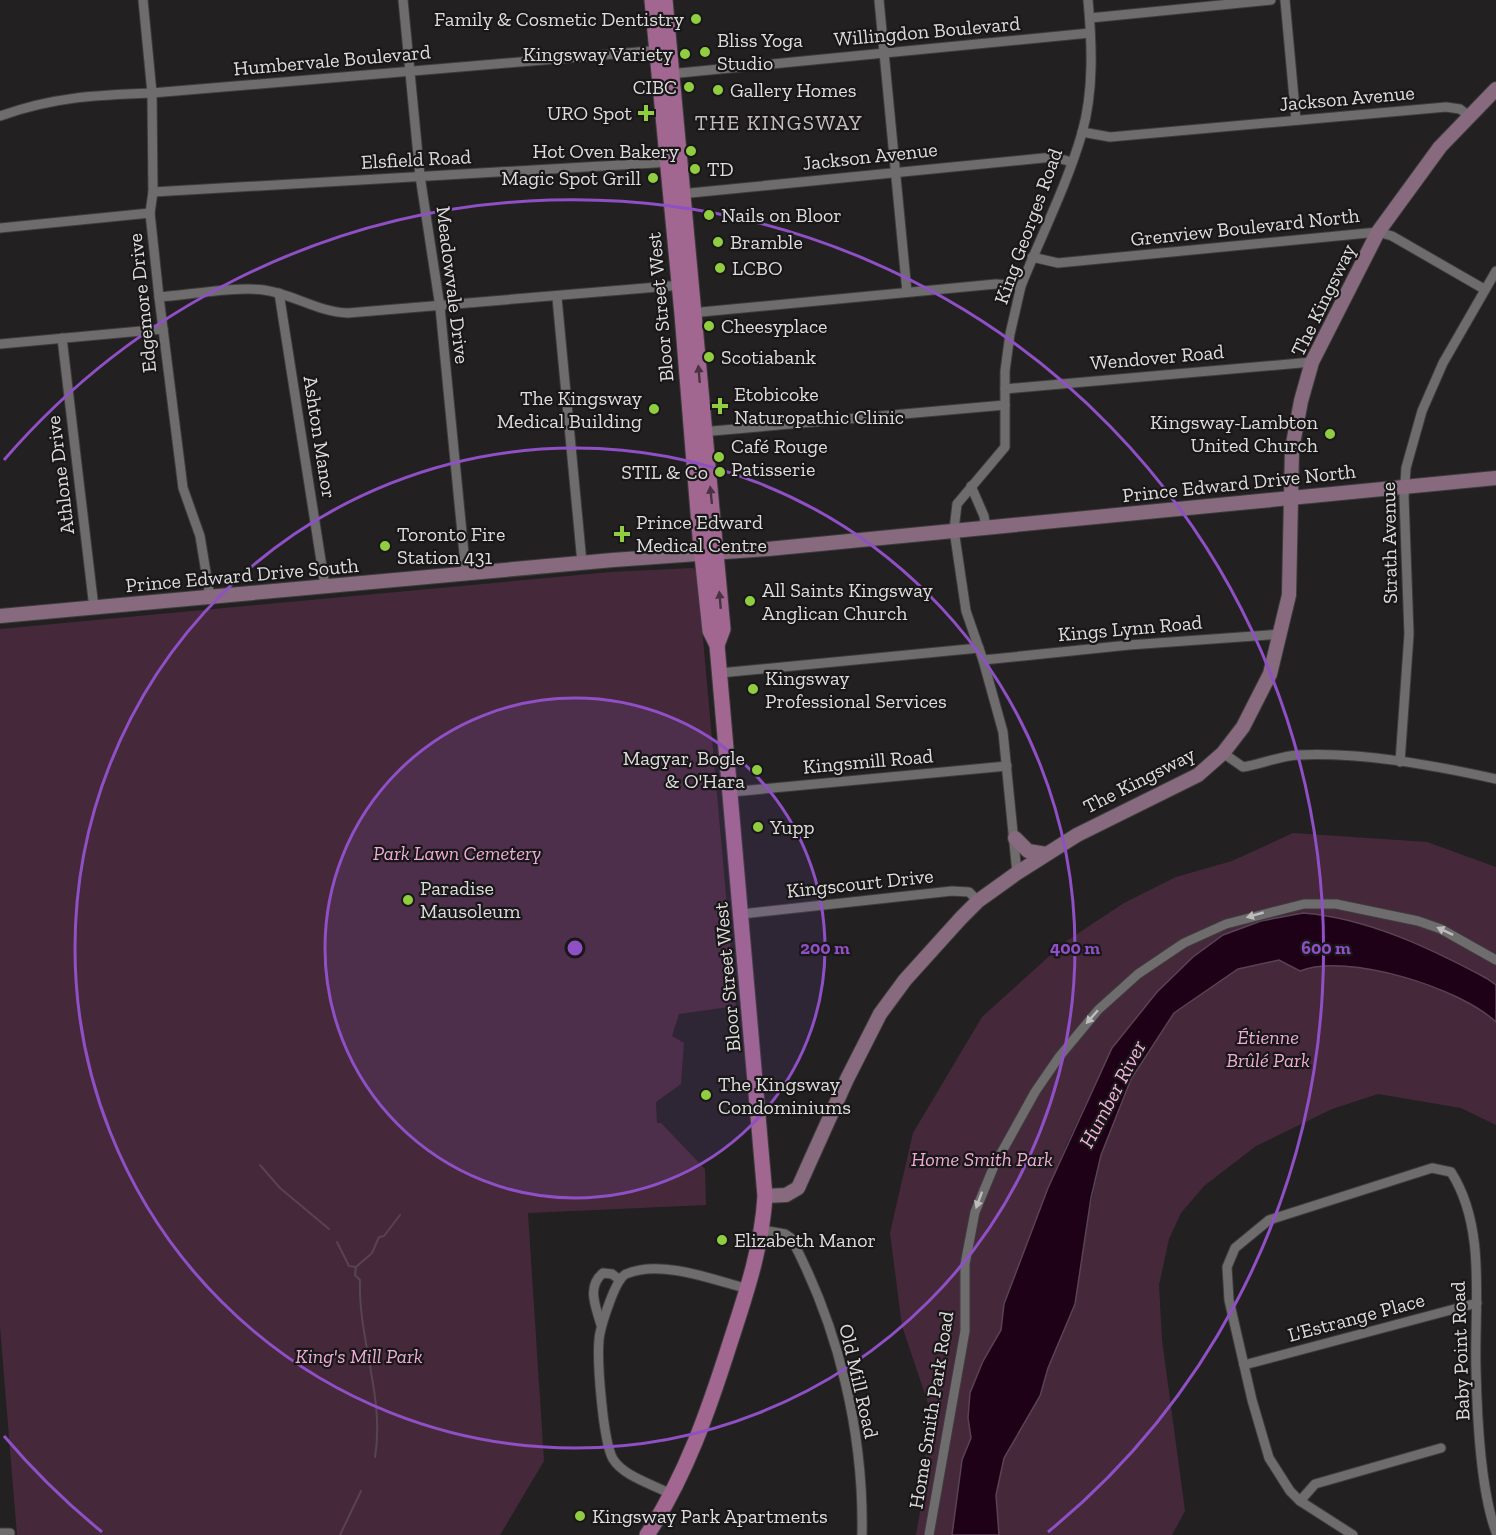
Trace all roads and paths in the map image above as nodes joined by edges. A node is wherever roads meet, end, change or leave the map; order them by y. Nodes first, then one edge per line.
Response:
1 (143, 0) edge
2 (403, 0) edge
3 (652, 0) edge
4 (665, 0) edge
5 (879, 0) edge
6 (1088, 0) edge
7 (1271, 0) edge
8 (1285, 0) edge
9 (1090, 18) junction
10 (1090, 33) junction
11 (663, 50) junction
12 (884, 53) junction
13 (412, 72) junction
14 (666, 75) junction
15 (1496, 89) edge
16 (152, 93) junction
17 (0, 116) edge
18 (1469, 116) junction
19 (1296, 120) junction
20 (1082, 132) junction
21 (674, 162) junction
22 (1072, 162) junction
23 (895, 171) junction
24 (420, 176) junction
25 (153, 192) junction
26 (677, 194) junction
27 (150, 213) junction
28 (0, 228) edge
29 (1377, 232) junction
30 (1032, 257) junction
31 (1496, 271) edge
32 (685, 285) junction
33 (1021, 286) junction
34 (1484, 290) junction
35 (907, 292) junction
36 (279, 293) junction
37 (159, 297) junction
38 (557, 298) junction
39 (440, 308) junction
40 (688, 314) junction
41 (162, 329) junction
42 (62, 338) junction
43 (0, 344) edge
44 (1312, 362) junction
45 (1005, 388) junction
46 (1005, 405) junction
47 (698, 433) junction
48 (1496, 478) edge
49 (971, 486) junction
50 (1404, 486) junction
51 (1289, 498) junction
52 (986, 528) junction
53 (954, 530) junction
54 (709, 554) junction
55 (582, 563) junction
56 (466, 574) junction
57 (325, 586) junction
58 (210, 597) junction
59 (94, 608) junction
60 (0, 616) edge
61 (1281, 634) junction
62 (979, 648) junction
63 (983, 660) junction
64 (720, 673) junction
65 (1223, 753) junction
66 (1400, 762) junction
67 (1007, 766) junction
68 (1495, 778) edge
69 (731, 792) junction
70 (1015, 838) junction
71 (1046, 854) junction
72 (1017, 873) junction
73 (978, 901) junction
74 (742, 914) junction
75 (1496, 960) edge
76 (765, 1196) junction
77 (762, 1230) junction
78 (620, 1280) junction
79 (748, 1288) junction
80 (1477, 1303) junction
81 (601, 1325) junction
82 (1244, 1365) junction
83 (1441, 1448) dead end
84 (671, 1494) junction
85 (1300, 1501) junction
86 (1496, 1533) edge
87 (647, 1535) edge
88 (862, 1535) edge
89 (929, 1535) edge
90 (1353, 1535) edge

1 - 16 street, Edgemore Drive
2 - 13 street, Meadowvale Drive
3 - 11 main road, Bloor Street West
4 - 11 main road, Bloor Street West
5 - 12 street
6 - 9 street, King Georges Road
7 - 9 street
8 - 19 street
9 - 10 street, King Georges Road
10 - 12 street, Willingdon Boulevard
10 - 20 street, King Georges Road
11 - 13 street, Humbervale Boulevard
11 - 14 main road, Bloor Street West
12 - 14 street, Willingdon Boulevard
12 - 23 street
13 - 16 street, Humbervale Boulevard
13 - 24 street, Meadowvale Drive
14 - 21 main road, Bloor Street West
15 - 18 street, The Kingsway
16 - 17 street, Humbervale Boulevard
16 - 25 street, Edgemore Drive
18 - 19 street, Jackson Avenue
18 - 29 street, The Kingsway
19 - 20 street, Jackson Avenue
20 - 22 street, King Georges Road
21 - 24 street, Elsfield Road
21 - 26 main road, Bloor Street West
22 - 23 street, Jackson Avenue
22 - 30 street, King Georges Road
23 - 26 street, Jackson Avenue
23 - 35 street
24 - 25 street, Elsfield Road
24 - 39 street, Meadowvale Drive
25 - 27 street, Edgemore Drive
26 - 32 main road, Bloor Street West
27 - 28 street
27 - 37 street, Edgemore Drive
29 - 30 street, Grenview Boulevard North
29 - 34 street, Grenview Boulevard North
29 - 44 street, The Kingsway
30 - 33 street, King Georges Road
31 - 34 street, Strath Avenue
32 - 38 street
32 - 40 main road, Bloor Street West
33 - 35 street
33 - 45 street, King Georges Road
34 - 50 street, Strath Avenue
35 - 40 street
36 - 37 street
36 - 39 street
36 - 57 street, Ashton Manor
37 - 41 street, Edgemore Drive
38 - 39 street
38 - 55 street
39 - 56 street, Meadowvale Drive
40 - 47 main road, Bloor Street West
41 - 42 street
41 - 58 street, Edgemore Drive
42 - 43 street
42 - 59 street, Athlone Drive
44 - 45 street, Wendover Road
44 - 51 street, The Kingsway
45 - 46 street, King Georges Road
46 - 47 street
46 - 49 street, King Georges Road
47 - 54 main road, Bloor Street West
48 - 50 street, Prince Edward Drive North
49 - 52 street
49 - 53 street, King Georges Road
50 - 51 street, Prince Edward Drive North
50 - 66 street, Strath Avenue
51 - 52 street, Prince Edward Drive North
51 - 61 street, The Kingsway
52 - 53 street, Prince Edward Drive North
53 - 54 street, Prince Edward Drive North
53 - 62 street, King Georges Road
54 - 55 street, Prince Edward Drive South
54 - 64 main road, Bloor Street West
55 - 56 street, Prince Edward Drive South
56 - 57 street, Prince Edward Drive South
57 - 58 street, Prince Edward Drive South
58 - 59 street, Prince Edward Drive South
59 - 60 street, Prince Edward Drive South
61 - 63 street, Kings Lynn Road
61 - 65 street, The Kingsway
62 - 63 street, King Georges Road
62 - 64 street
63 - 67 street, King Georges Road
64 - 69 main road, Bloor Street West
65 - 66 street
65 - 71 street, The Kingsway
66 - 68 street
67 - 69 street, Kingsmill Road
67 - 70 street, King Georges Road
69 - 74 main road, Bloor Street West
70 - 71 street
70 - 72 street, King Georges Road
71 - 72 street, The Kingsway
72 - 73 street, The Kingsway
73 - 74 street, Kingscourt Drive
73 - 76 street, The Kingsway
74 - 76 main road, Bloor Street West
75 -> 89 street, Home Smith Park Road
76 - 77 main road, Bloor Street West
77 - 79 main road, Bloor Street West
77 - 88 street, Old Mill Road
78 - 79 street
78 - 81 street
78 - 81 street
79 - 84 main road, Bloor Street West
80 - 82 street, L'Estrange Place
80 - 82 street, Baby Point Road
80 - 86 street, Baby Point Road
81 - 84 street
82 - 85 street
83 - 85 street
84 - 87 main road, Bloor Street West
85 - 90 street

